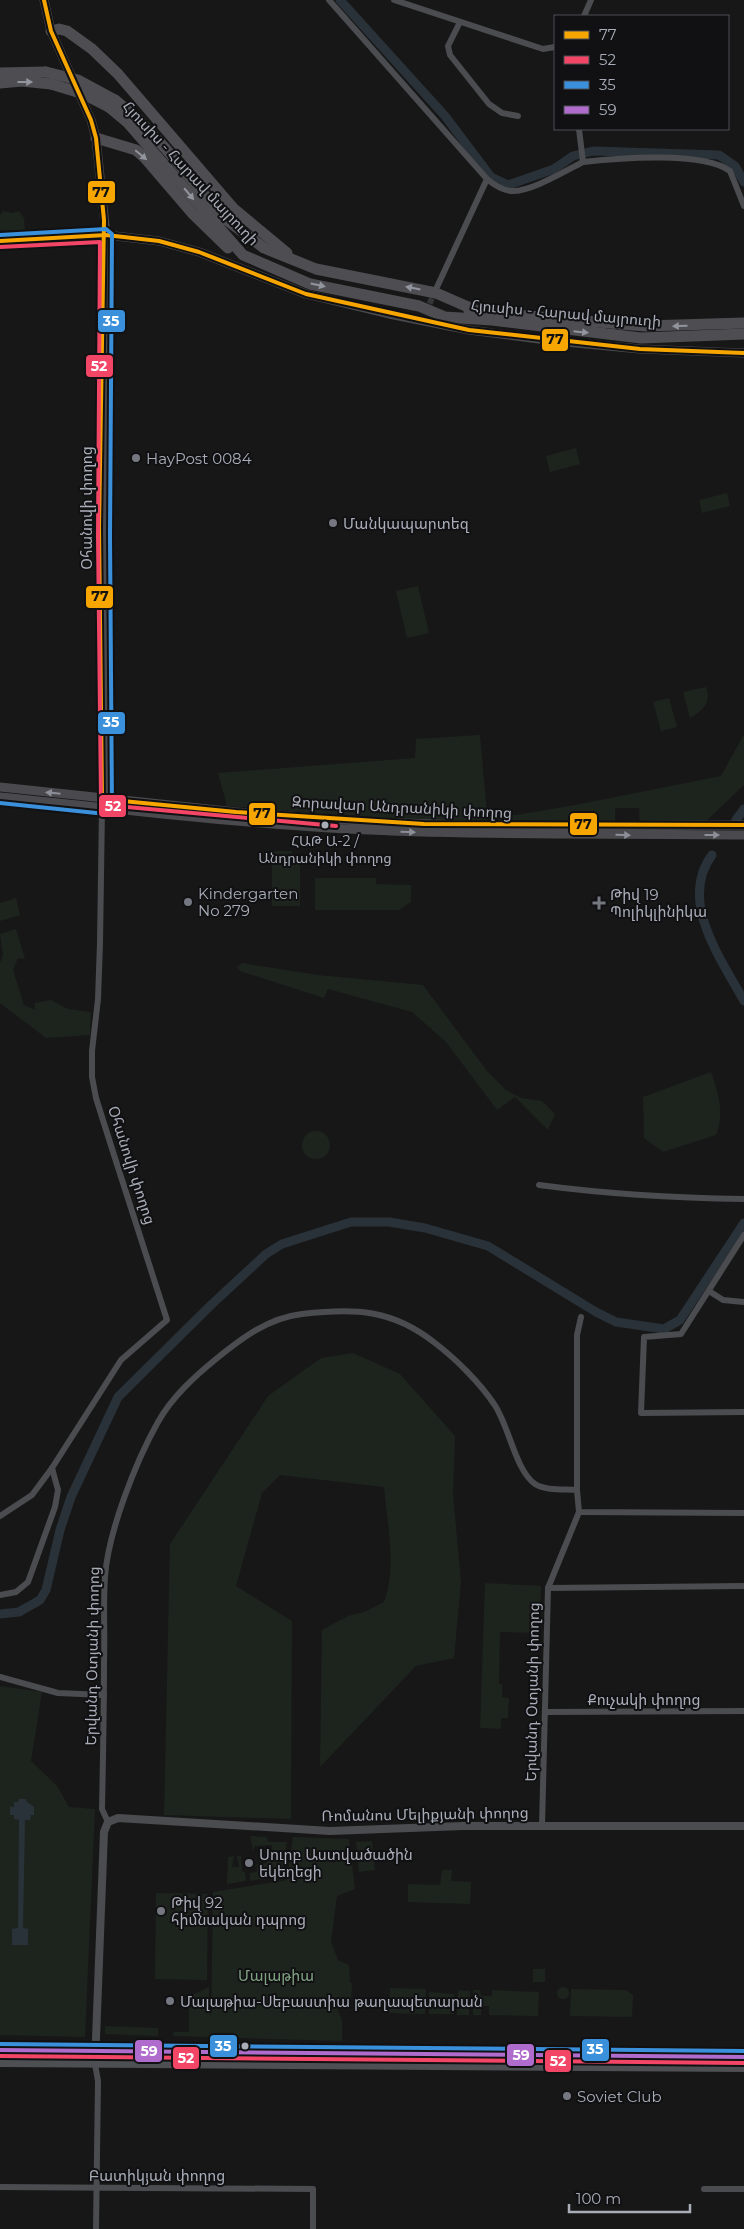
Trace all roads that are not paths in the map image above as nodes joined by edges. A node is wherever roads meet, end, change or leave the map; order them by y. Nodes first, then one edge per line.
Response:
1 (44, 0) edge
2 (329, 0) edge
3 (394, 0) edge
4 (591, 0) edge
5 (584, 15) edge
6 (460, 22) junction
7 (51, 31) junction
8 (554, 47) edge
9 (0, 73) edge
10 (0, 83) edge
11 (112, 104) junction
12 (518, 116) dead end
13 (579, 130) edge
14 (96, 138) junction
15 (583, 160) junction
16 (487, 180) junction
17 (744, 206) edge
18 (104, 235) junction
19 (0, 240) edge
20 (244, 255) junction
21 (302, 264) junction
22 (437, 287) tunnel mouth
23 (475, 310) junction
24 (445, 317) junction
25 (426, 318) junction
26 (744, 323) edge
27 (728, 329) junction
28 (744, 334) edge
29 (744, 353) edge
30 (0, 787) edge
31 (0, 796) edge
32 (104, 804) junction
33 (744, 825) edge
34 (496, 830) junction
35 (744, 835) edge
36 (539, 1185) dead end
37 (744, 1200) edge
38 (744, 1235) edge
39 (709, 1291) junction
40 (744, 1302) edge
41 (580, 1317) dead end
42 (744, 1412) edge
43 (52, 1468) junction
44 (577, 1490) junction
45 (579, 1512) junction
46 (744, 1513) edge
47 (0, 1516) edge
48 (744, 1586) edge
49 (548, 1588) junction
50 (0, 1594) edge
51 (0, 1677) edge
52 (104, 1695) junction
53 (744, 1711) edge
54 (545, 1712) junction
55 (108, 1822) junction
56 (542, 1826) junction
57 (744, 1826) edge
58 (0, 2050) edge
59 (94, 2052) junction
60 (480, 2055) junction
61 (744, 2057) edge
62 (0, 2062) edge
63 (95, 2064) junction
64 (480, 2066) junction
65 (744, 2067) edge
66 (0, 2187) edge
67 (97, 2188) junction
68 (704, 2189) dead end
69 (744, 2189) edge
70 (96, 2229) edge
71 (313, 2229) edge

1 - 7 main road, Օհանովի փողոց
2 - 16 street
3 - 6 street
4 - 5 street
6 - 8 street
6 - 12 street
7 - 14 main road, Օհանովի փողոց
7 - 21 highway
9 - 11 highway, Հյուսիս - Հարավ մայրուղի, bridge
10 -> 11 highway, Հյուսիս - Հարավ մայրուղի, bridge
11 -> 20 highway, Հյուսիս - Հարավ մայրուղի
11 - 21 highway, Հյուսիս - Հարավ մայրուղի
13 - 15 street
14 - 18 main road, Օհանովի փողոց
14 -> 20 highway
15 - 16 street
15 - 17 street
16 - 22 street
18 - 19 main road
18 - 25 main road
18 - 32 main road, Օհանովի փողոց
20 -> 24 highway, Հյուսիս - Հարավ մայրուղի
23 -> 21 highway, Հյուսիս - Հարավ մայրուղի
23 - 24 highway, Հյուսիս - Հարավ մայրուղի
27 -> 23 highway, Հյուսիս - Հարավ մայրուղի
24 - 25 highway
24 -> 27 highway, Հյուսիս - Հարավ մայրուղի
25 - 29 main road
26 - 27 highway, Հյուսիս - Հարավ մայրուղի
27 - 28 highway, Հյուսիս - Հարավ մայրուղի
32 -> 30 main road, Զորավար Անդրանիկի փողոց
31 - 32 main road, Զորավար Անդրանիկի փողոց
32 - 34 main road, Զորավար Անդրանիկի փողոց
32 - 43 street, Օհանովի փողոց
33 - 34 main road, Զորավար Անդրանիկի փողոց
34 -> 35 main road, Զորավար Անդրանիկի փողոց
36 - 37 street
38 - 39 street
39 - 40 street
39 - 42 street
41 - 44 street, Երվանդ Օտյանի փողոց
43 - 47 street, Օհանովի փողոց
43 - 50 street
44 - 45 street, Երվանդ Օտյանի փողոց
44 - 52 street, Երվանդ Օտյանի փողոց
45 - 46 street
45 - 49 street, Երվանդ Օտյանի փողոց
48 - 49 street, Երվանդ Օտյանի փողոց
49 - 54 street, Երվանդ Օտյանի փողոց
51 - 52 street
52 - 55 street, Երվանդ Օտյանի փողոց
53 - 54 street, Քուչակի փողոց
54 - 56 street, Երվանդ Օտյանի փողոց
55 - 56 street, Ռոմանոս Մելիքյանի փողոց
55 - 59 street, Երվանդ Օտյանի փողոց
56 - 57 street, Ռոմանոս Մելիքյանի փողոց
58 - 59 main road
59 - 60 main road
59 - 63 street, Երվանդ Օտյանի փողոց
60 - 61 main road
60 - 64 main road
62 - 63 main road
63 - 64 main road
63 - 67 street
64 - 65 main road
66 - 67 street, Բատիկյան փողոց
67 - 70 street
67 - 71 street, Բատիկյան փողոց
68 - 69 street

